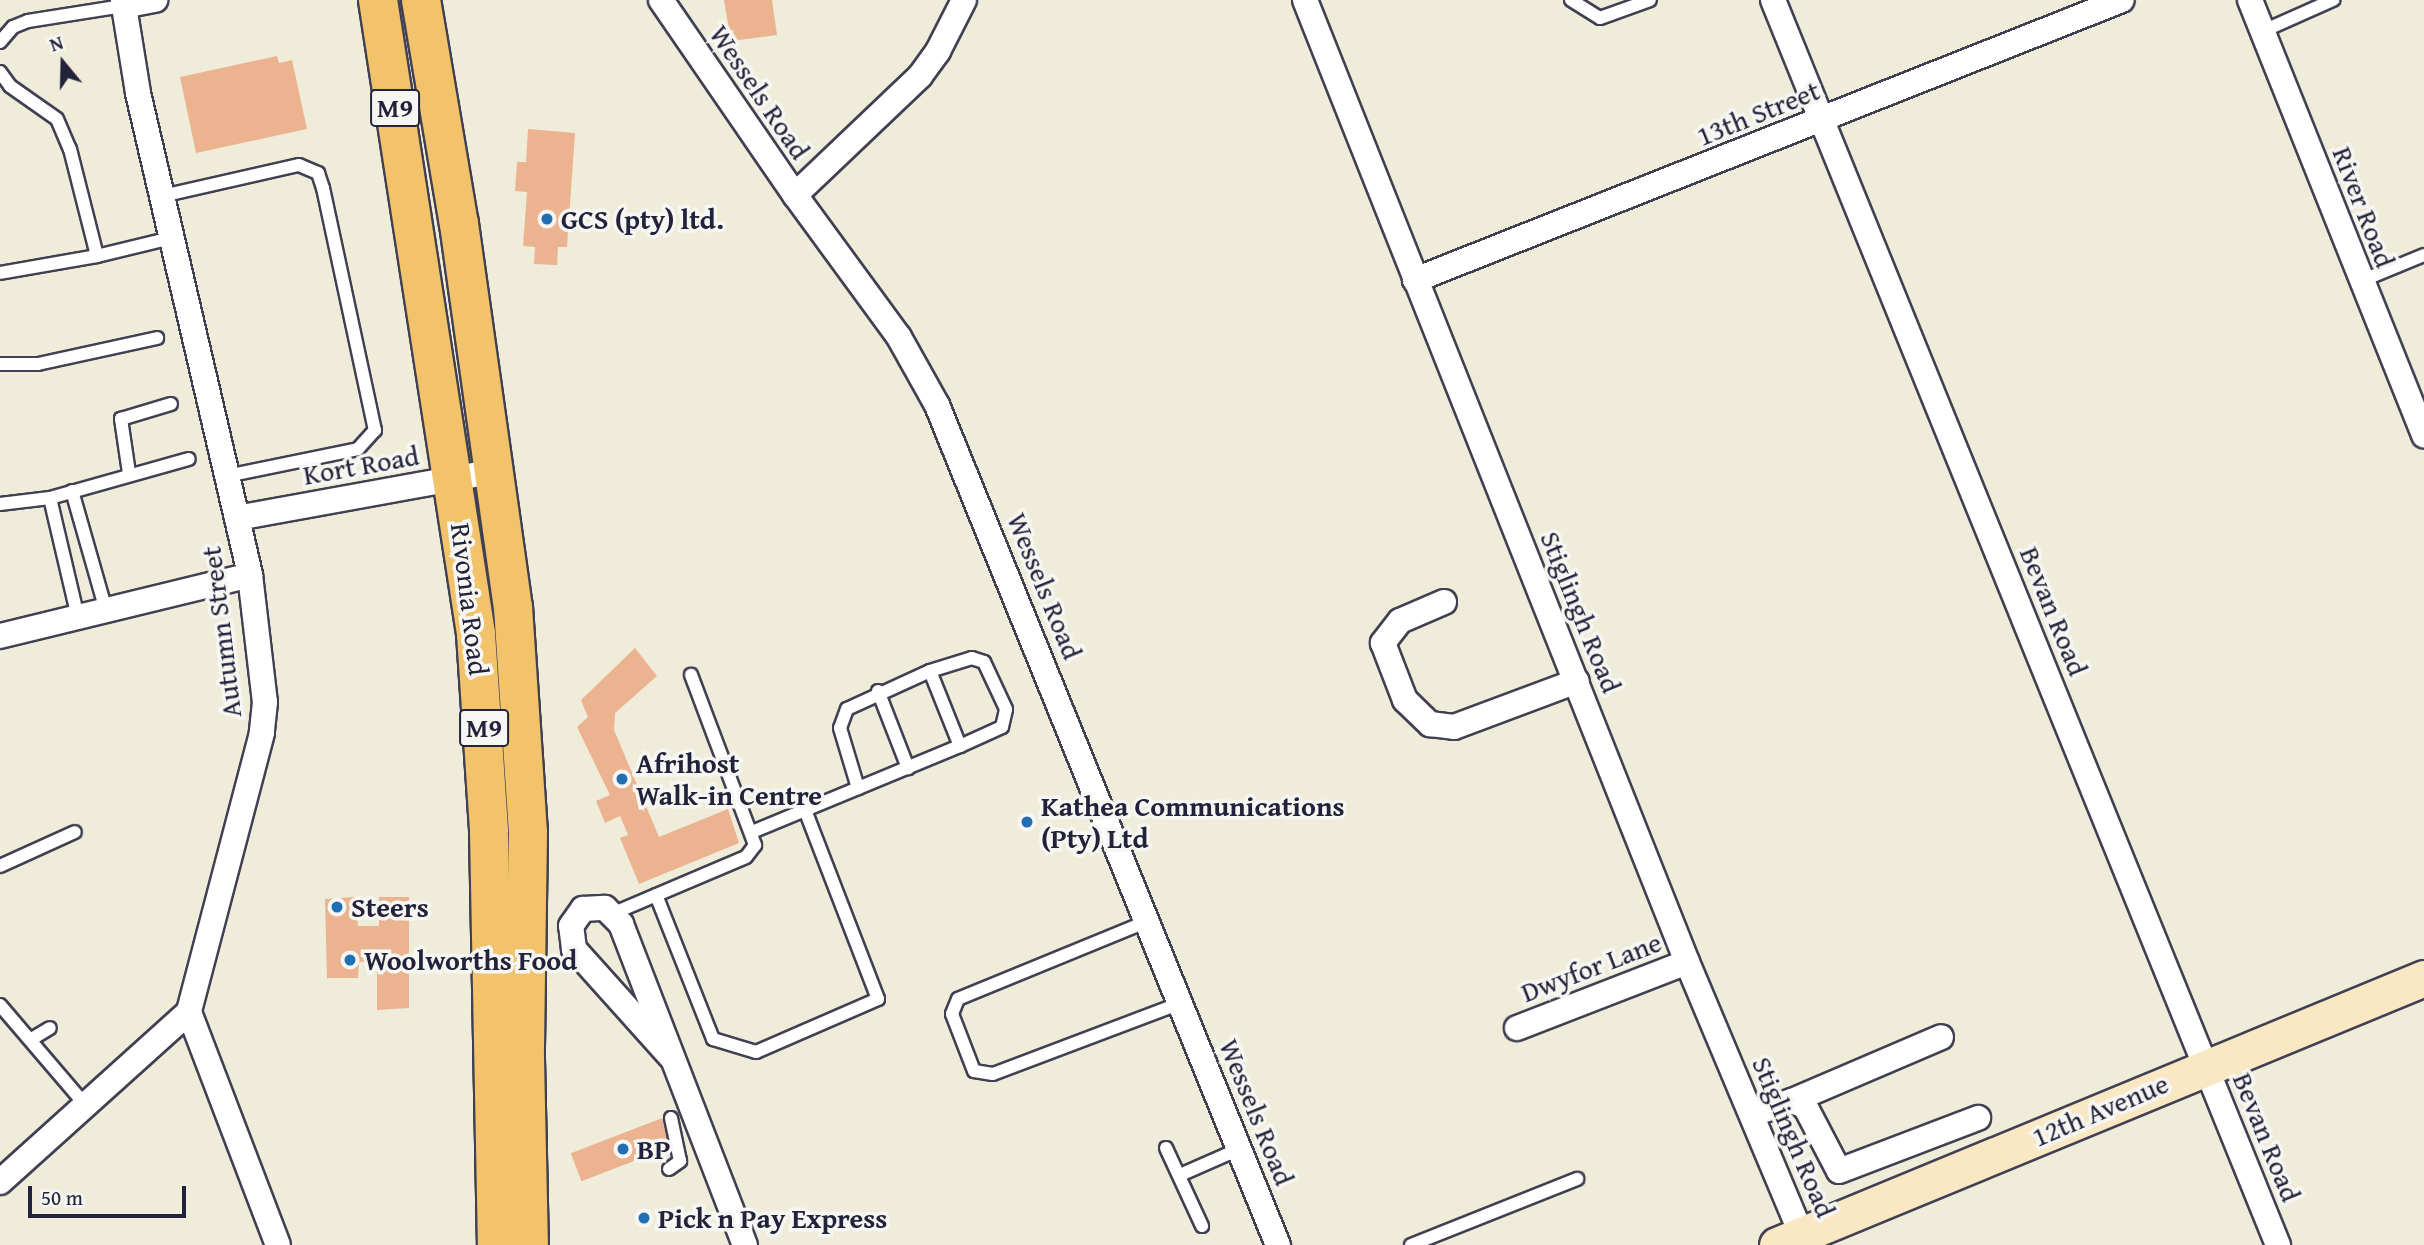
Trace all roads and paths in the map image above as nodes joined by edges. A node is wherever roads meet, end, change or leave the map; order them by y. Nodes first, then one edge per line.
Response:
1 (155, 0) edge
2 (378, 0) edge
3 (421, 0) edge
4 (662, 0) edge
5 (964, 0) edge
6 (1305, 0) edge
7 (1571, 0) edge
8 (1650, 0) edge
9 (1773, 0) edge
10 (2122, 0) edge
11 (2250, 0) edge
12 (2333, 0) edge
13 (123, 3) edge
14 (2263, 32) junction
15 (0, 42) edge
16 (0, 72) edge
17 (1822, 119) junction
18 (795, 195) junction
19 (162, 196) junction
20 (171, 237) junction
21 (97, 256) junction
22 (2423, 257) edge
23 (0, 273) edge
24 (1415, 280) junction
25 (2361, 281) junction
26 (157, 338) dead end
27 (0, 364) edge
28 (171, 404) dead end
29 (2424, 435) edge
30 (189, 458) dead end
31 (496, 471) junction
32 (130, 474) junction
33 (226, 476) junction
34 (454, 478) junction
35 (72, 491) junction
36 (50, 498) junction
37 (0, 504) edge
38 (237, 518) junction
39 (250, 576) junction
40 (1444, 601) dead end
41 (106, 610) junction
42 (79, 617) junction
43 (0, 636) edge
44 (930, 671) junction
45 (691, 676) dead end
46 (1577, 681) junction
47 (878, 691) junction
48 (960, 746) junction
49 (908, 768) junction
50 (858, 788) junction
51 (806, 810) junction
52 (75, 832) dead end
53 (752, 832) junction
54 (0, 866) edge
55 (656, 895) junction
56 (614, 913) junction
57 (1148, 921) junction
58 (1687, 962) junction
59 (2424, 978) edge
60 (1181, 1003) junction
61 (0, 1006) edge
62 (190, 1012) junction
63 (50, 1028) dead end
64 (1517, 1028) dead end
65 (1941, 1037) dead end
66 (30, 1040) junction
67 (670, 1056) junction
68 (2207, 1065) junction
69 (1791, 1101) junction
70 (87, 1108) junction
71 (1752, 1114) junction
72 (671, 1118) dead end
73 (1978, 1118) dead end
74 (1166, 1149) dead end
75 (1239, 1149) junction
76 (669, 1169) dead end
77 (1181, 1175) junction
78 (1577, 1179) dead end
79 (0, 1182) edge
80 (1202, 1226) dead end
81 (1795, 1242) edge
82 (278, 1245) edge
83 (497, 1245) edge
84 (529, 1245) edge
85 (745, 1245) edge
86 (1278, 1245) edge
87 (1411, 1245) edge
88 (2278, 1245) edge

1 - 13 street
2 - 34 main road, Rivonia Road / M9
3 - 31 main road, Rivonia Road / M9
4 - 18 street, Wessels Road
5 - 18 street
6 - 24 street, Stiglingh Road
7 - 8 lane
9 - 17 street, Bevan Road
10 - 17 street, 13th Street
11 - 14 street, River Road
12 - 14 lane
13 - 15 lane
13 - 19 street, Autumn Street
14 - 25 street, River Road
16 - 21 lane
17 - 24 street, 13th Street
17 - 68 street, Bevan Road
18 - 57 street, Wessels Road
19 - 20 street, Autumn Street
19 - 33 lane
20 - 21 lane
20 - 33 street, Autumn Street
21 - 23 lane
22 - 25 lane
24 - 46 street, Stiglingh Road
25 - 29 street, River Road
26 - 27 lane
28 - 32 lane
30 - 32 lane
31 - 34 street, Kort Road
31 - 84 main road, Rivonia Road / M9
32 - 35 lane
33 - 38 street, Autumn Street
34 - 38 street, Kort Road
34 - 83 main road, Rivonia Road / M9
35 - 36 lane
35 - 41 lane
36 - 37 lane
36 - 42 lane
38 - 39 street, Autumn Street
39 - 41 street
39 - 62 street, Autumn Street
40 - 46 street
41 - 42 street
42 - 43 street
44 - 47 lane
44 - 48 lane
44 - 48 lane
45 - 53 lane
46 - 58 street, Stiglingh Road
47 - 49 lane
47 - 50 lane
48 - 49 lane
49 - 50 lane
50 - 51 lane
51 - 53 lane
51 - 55 lane
52 - 54 lane
53 - 55 lane
55 - 56 lane
56 - 67 street
56 - 67 street
57 - 60 street, Wessels Road
57 - 60 lane
58 - 64 street, Dwyfor Lane
58 - 71 street, Stiglingh Road
59 - 68 main road, 12th Avenue
60 - 75 street, Wessels Road
61 - 66 lane
62 - 70 street
62 - 82 street
63 - 66 lane
65 - 69 street
66 - 70 lane
67 - 85 street
68 - 81 main road, 12th Avenue
68 - 88 street, Bevan Road
69 - 71 street
69 - 73 street
70 - 79 street
71 - 81 street, Stiglingh Road
72 - 76 lane
74 - 77 lane
75 - 77 lane
75 - 86 street, Wessels Road
77 - 80 lane
78 - 87 lane

